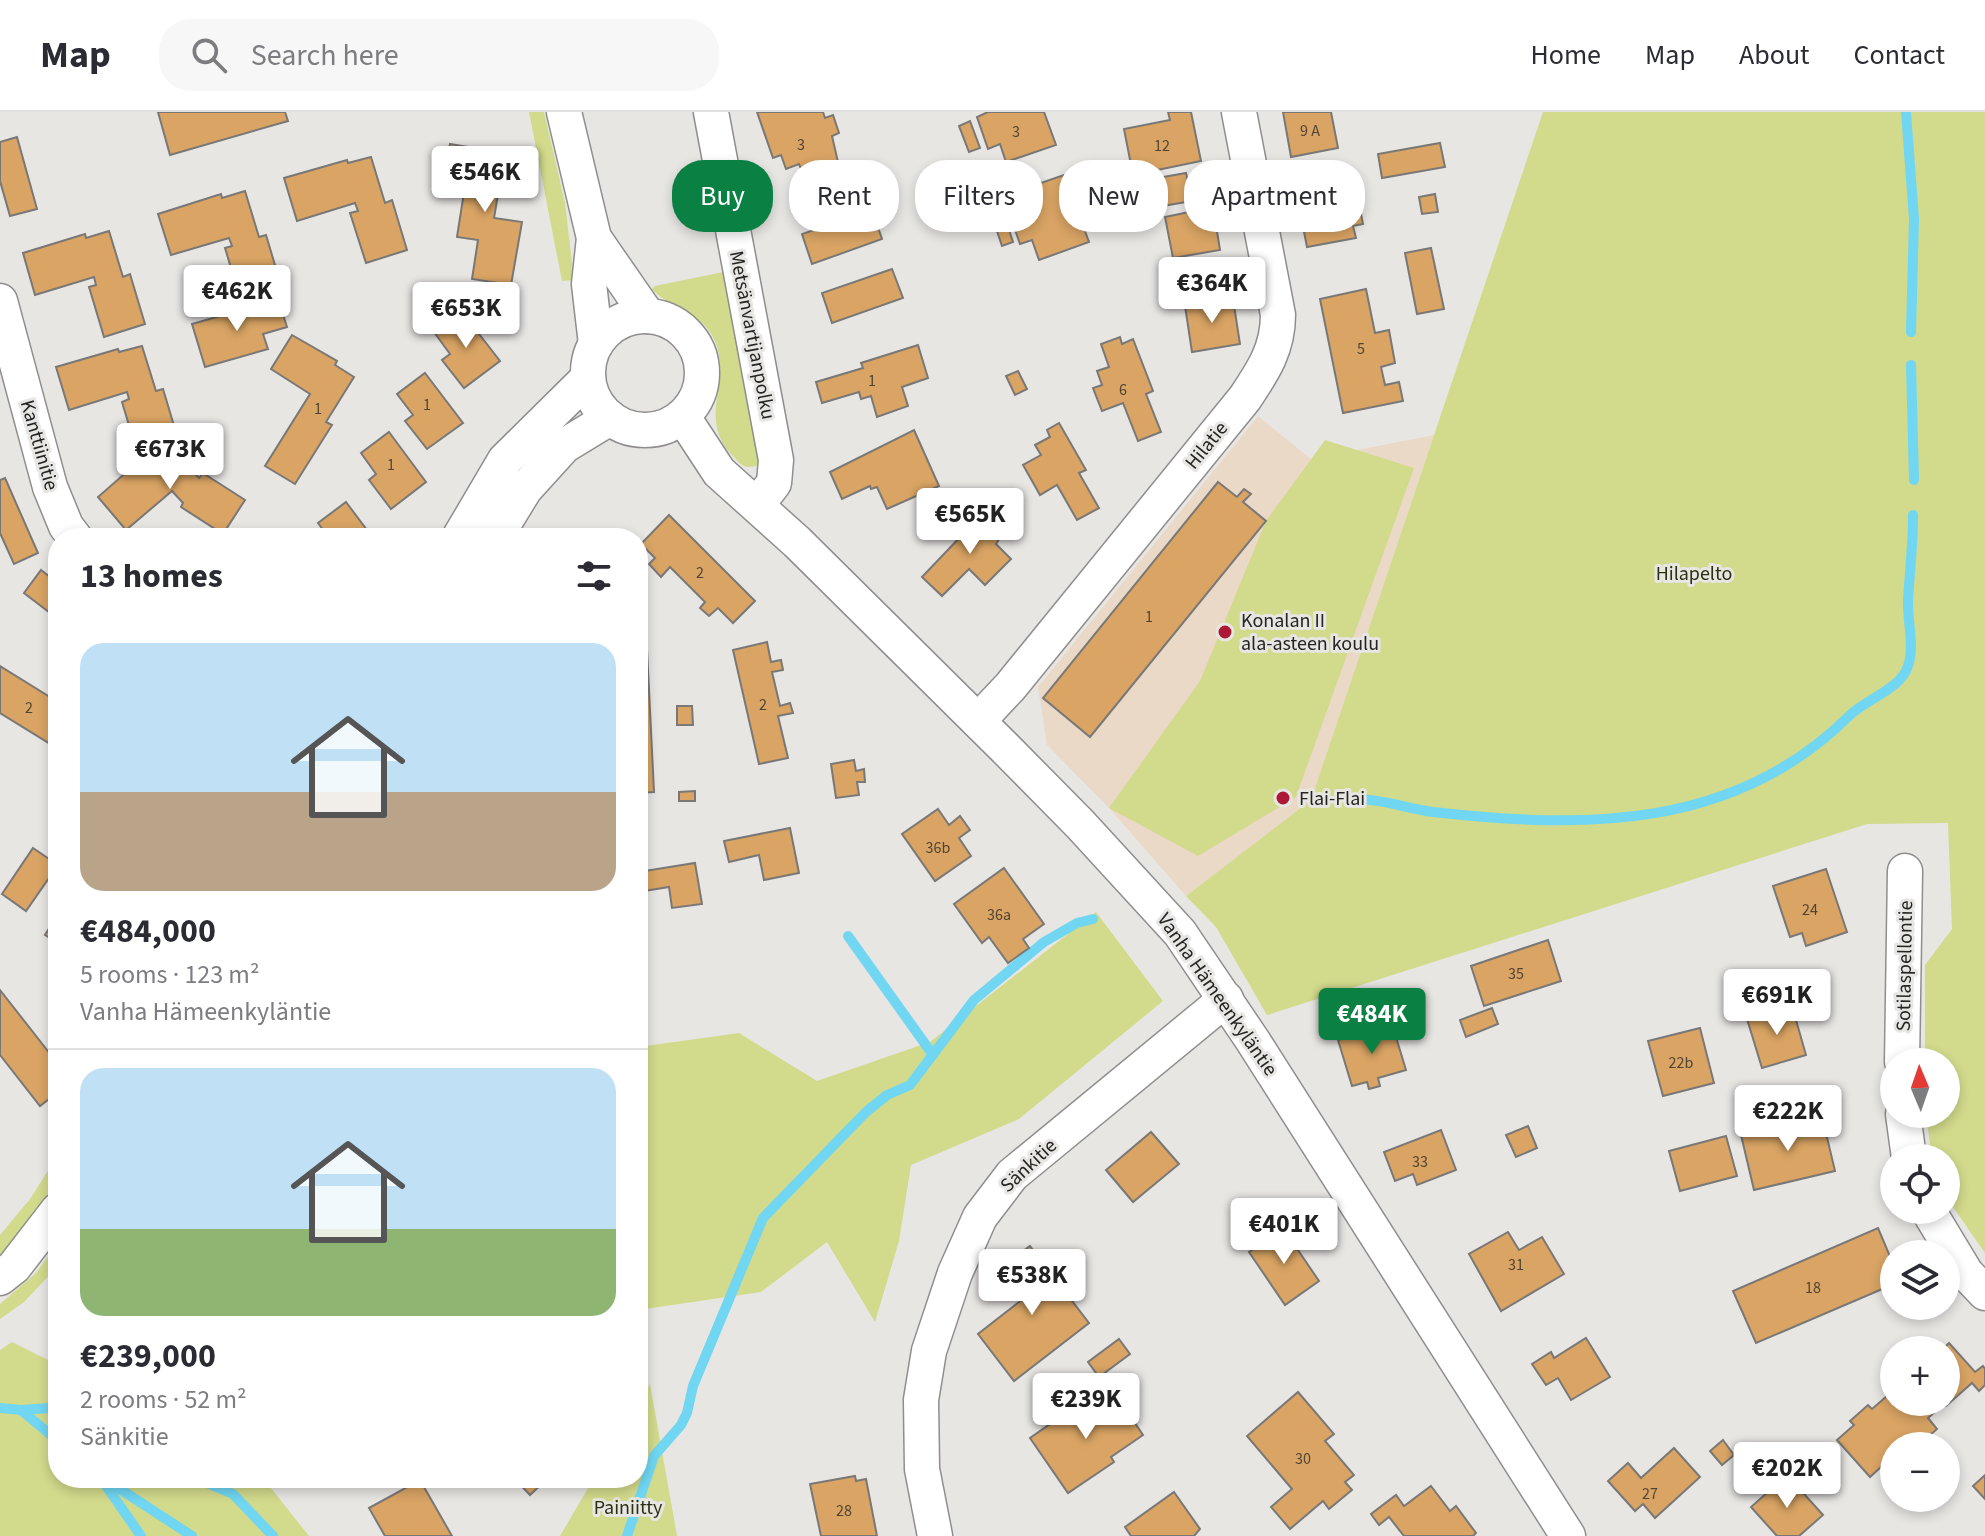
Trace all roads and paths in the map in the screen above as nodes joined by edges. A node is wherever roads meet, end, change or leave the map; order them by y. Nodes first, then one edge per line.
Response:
1 (564, 112) edge
2 (711, 112) edge
3 (1239, 112) edge
4 (594, 238) junction
5 (0, 301) edge
6 (648, 316) junction
7 (596, 344) junction
8 (588, 378) junction
9 (683, 417) junction
10 (610, 418) junction
11 (757, 505) junction
12 (68, 528) edge
13 (465, 528) edge
14 (501, 528) edge
15 (978, 721) junction
16 (1905, 871) dead end
17 (1226, 999) junction
18 (1902, 1048) edge
19 (48, 1223) edge
20 (1934, 1224) edge
21 (0, 1278) edge
22 (1985, 1293) edge
23 (935, 1536) edge
24 (1568, 1536) edge

1 - 4 street
2 - 11 street, Metsänvartijanpolku
3 - 15 street, Hilatie
4 - 6 street
4 - 7 street
5 - 12 street, Kanttiinitie
6 - 7 street
6 - 9 street
7 - 8 street
8 - 10 street
8 - 13 street
9 - 10 street
9 - 11 street, Vanha Hämeenkyläntie
10 - 14 street
11 - 15 street, Vanha Hämeenkyläntie
15 - 17 street, Vanha Hämeenkyläntie
16 - 18 street, Sotilaspellontie
17 - 23 street, Sänkitie
17 - 24 street, Vanha Hämeenkyläntie
19 - 21 street
20 - 22 street

